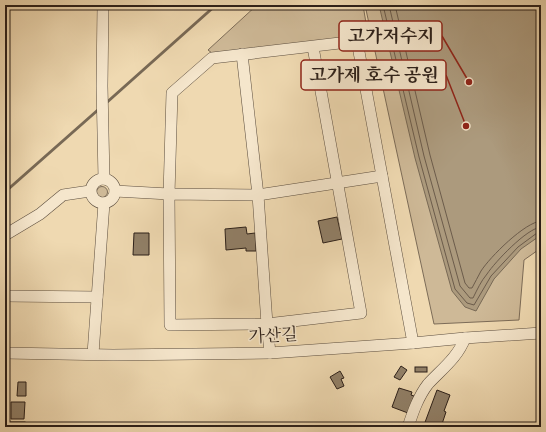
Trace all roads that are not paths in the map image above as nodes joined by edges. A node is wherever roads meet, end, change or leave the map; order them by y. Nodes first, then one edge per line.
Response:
1 (103, 5) edge
2 (313, 47) junction
3 (242, 54) junction
4 (382, 176) junction
5 (104, 179) junction
6 (337, 182) junction
7 (90, 191) junction
8 (115, 192) junction
9 (169, 194) junction
10 (258, 195) junction
11 (104, 204) junction
12 (5, 235) edge
13 (5, 296) edge
14 (97, 297) junction
15 (267, 324) junction
16 (541, 333) edge
17 (465, 338) junction
18 (413, 343) junction
19 (5, 353) edge
20 (270, 353) junction
21 (93, 354) junction
22 (408, 427) edge

1 - 5 street
2 - 3 street
2 - 4 street
2 - 6 street
3 - 9 street
3 - 10 street
4 - 6 street
4 - 18 street
5 - 7 street
5 - 8 street
6 - 10 street
6 - 15 street
7 - 11 street
7 - 12 street
8 - 9 street
8 - 11 street
9 - 10 street
9 - 15 street
10 - 15 street
11 - 14 street
13 - 14 street
14 - 21 street
15 - 20 street
16 - 17 street, 가산길
17 - 18 street, 가산길
17 - 22 street
18 - 20 street, 가산길
19 - 21 street, 가산길
20 - 21 street, 가산길

